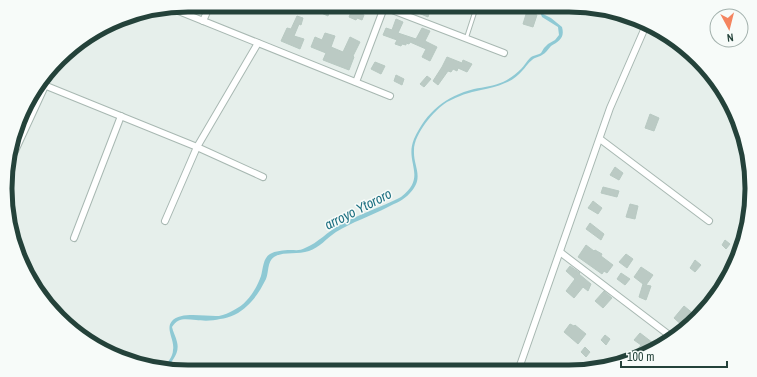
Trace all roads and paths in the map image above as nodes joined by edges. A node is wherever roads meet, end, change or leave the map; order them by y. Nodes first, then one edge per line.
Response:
1 (181, 12) edge
2 (207, 12) edge
3 (381, 12) edge
4 (399, 12) edge
5 (475, 12) edge
6 (203, 21) junction
7 (644, 29) edge
8 (466, 38) junction
9 (258, 44) junction
10 (504, 53) dead end
11 (356, 82) junction
12 (45, 86) edge
13 (390, 96) dead end
14 (35, 102) edge
15 (121, 116) junction
16 (600, 139) junction
17 (19, 141) edge
18 (197, 147) junction
19 (263, 177) dead end
20 (165, 221) dead end
21 (709, 221) dead end
22 (74, 238) dead end
23 (560, 252) junction
24 (668, 334) edge
25 (520, 365) edge

1 - 6 street
2 - 6 street
3 - 11 street
4 - 8 street
5 - 8 lane
6 - 9 street
7 - 16 street
8 - 10 street
9 - 11 street
9 - 18 street
11 - 13 street
12 - 15 street
14 - 17 street
15 - 18 street
15 - 22 street
16 - 21 street
16 - 23 street
18 - 19 street
18 - 20 street
23 - 24 street
23 - 25 street

